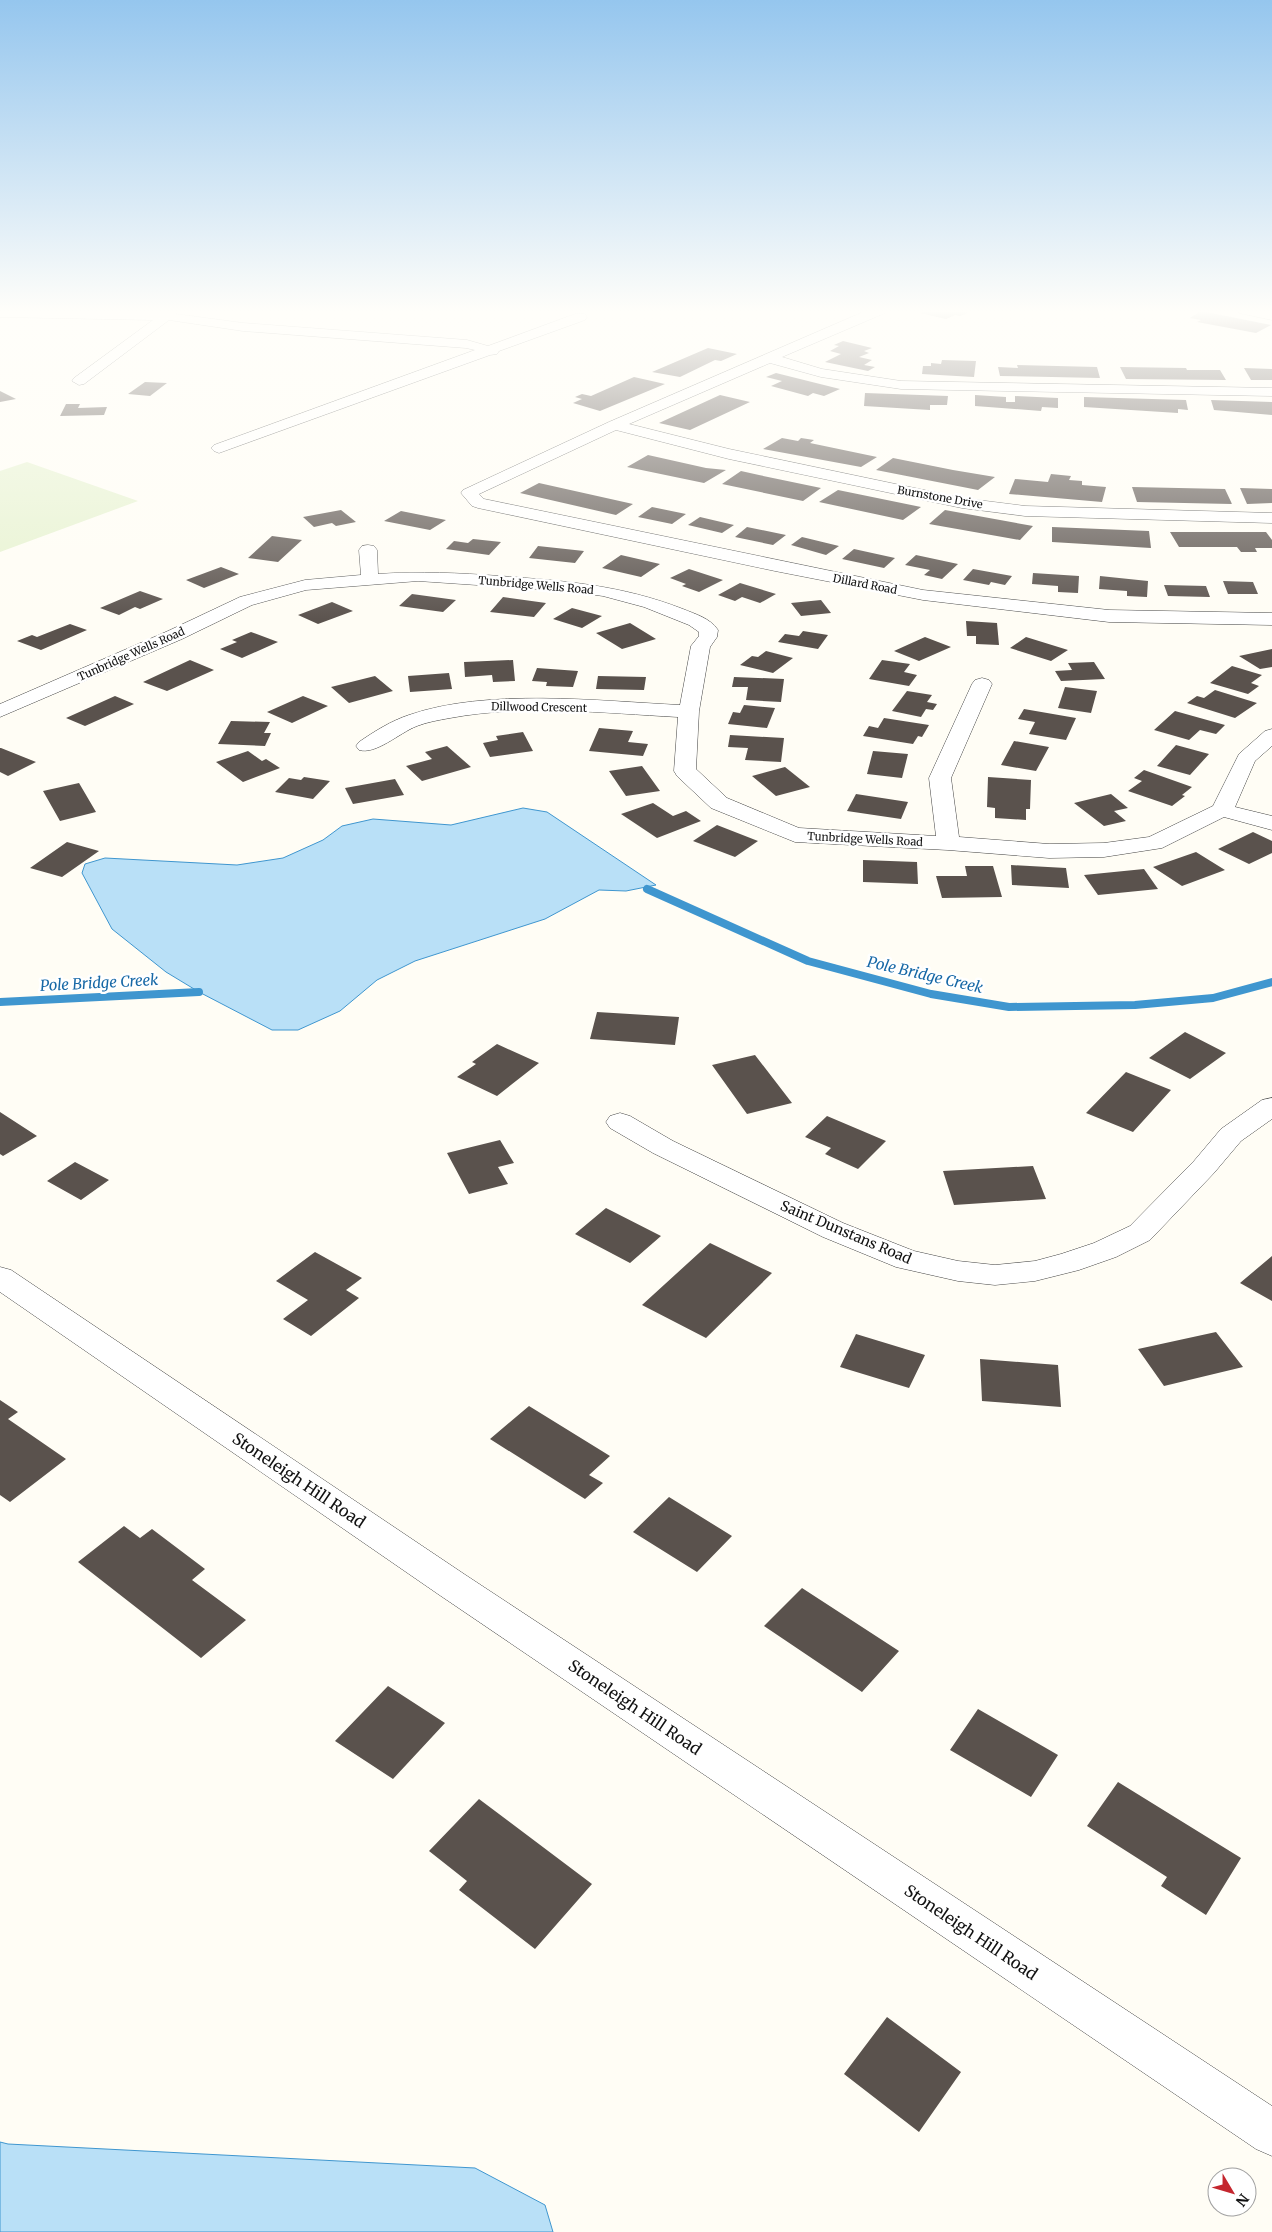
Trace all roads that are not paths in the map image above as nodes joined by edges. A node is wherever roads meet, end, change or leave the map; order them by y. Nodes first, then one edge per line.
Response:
1 (314, 414) edge
2 (639, 414) edge
3 (614, 425) junction
4 (219, 448) dead end
5 (1272, 518) edge
6 (368, 550) dead end
7 (370, 580) junction
8 (1272, 619) edge
9 (982, 684) dead end
10 (0, 711) edge
11 (689, 711) junction
12 (1272, 735) edge
13 (366, 746) dead end
14 (1222, 810) junction
15 (1272, 823) edge
16 (948, 843) junction
17 (1272, 1106) edge
18 (620, 1122) dead end
19 (0, 1277) edge
20 (1272, 2133) edge

1 - 4 street
2 - 3 street
3 - 5 street, Burnstone Drive
3 - 8 street, Dillard Road
6 - 7 street
7 - 10 street, Tunbridge Wells Road
7 - 11 street, Tunbridge Wells Road
9 - 16 street
11 - 13 street, Dillwood Crescent
11 - 16 street, Tunbridge Wells Road
12 - 14 street
14 - 15 street
14 - 16 street, Tunbridge Wells Road
17 - 18 street, Saint Dunstans Road
19 - 20 street, Stoneleigh Hill Road

